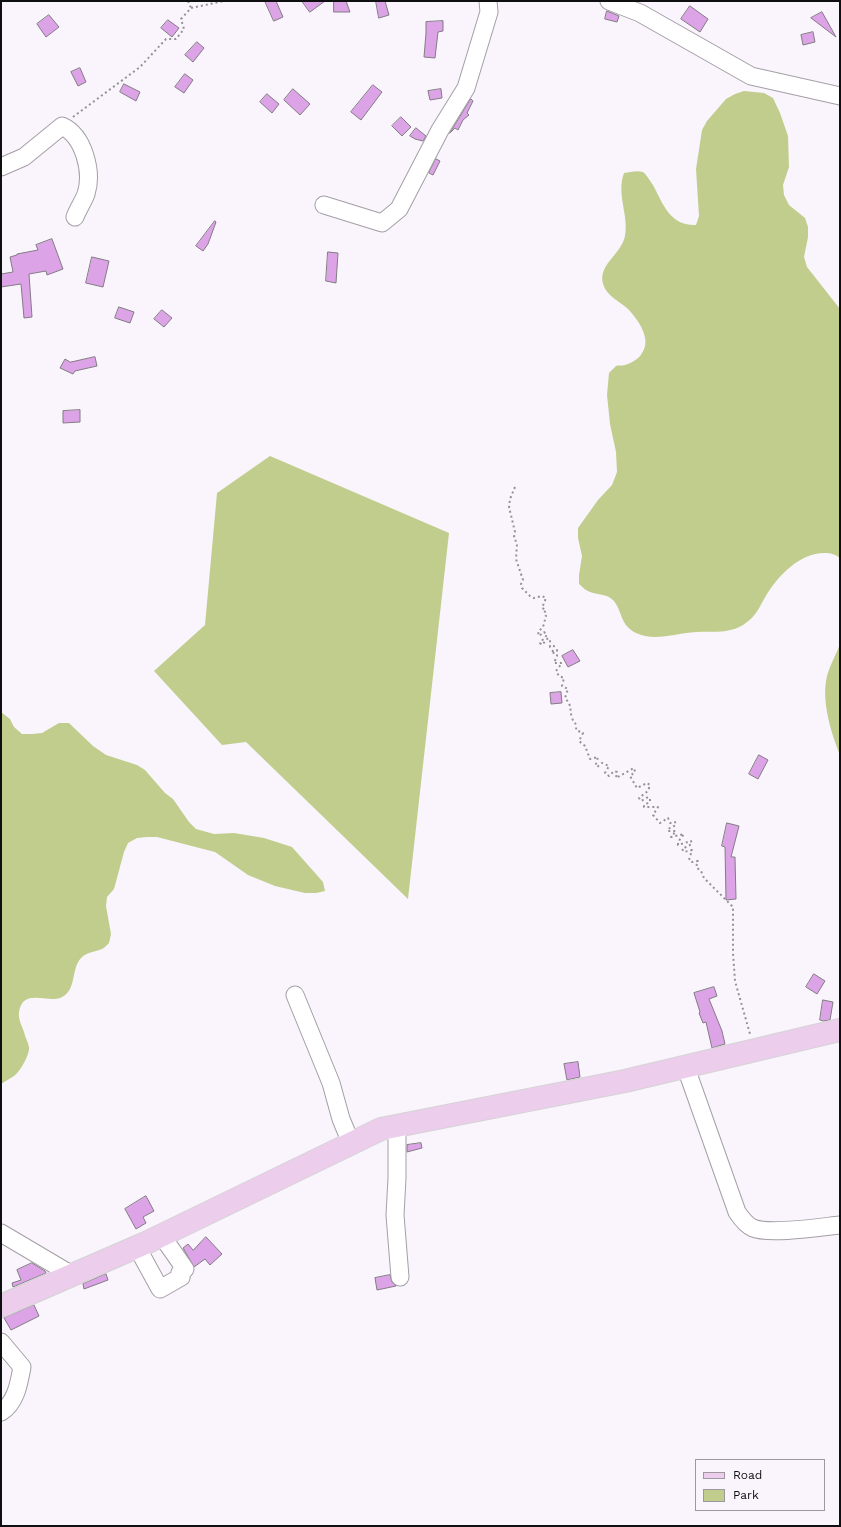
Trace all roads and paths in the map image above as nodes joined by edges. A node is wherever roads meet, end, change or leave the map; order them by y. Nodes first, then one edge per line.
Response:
1 (188, 1) edge
2 (224, 1) edge
3 (488, 1) edge
4 (609, 1) edge
5 (191, 8) junction
6 (840, 96) edge
7 (62, 126) junction
8 (1, 167) edge
9 (324, 205) dead end
10 (75, 216) dead end
11 (515, 487) dead end
12 (294, 995) dead end
13 (840, 1030) edge
14 (755, 1050) junction
15 (686, 1068) junction
16 (396, 1126) junction
17 (351, 1143) junction
18 (840, 1225) edge
19 (1, 1233) edge
20 (162, 1236) junction
21 (137, 1247) junction
22 (72, 1275) junction
23 (400, 1277) dead end
24 (1, 1306) edge
25 (1, 1342) edge
26 (1, 1412) edge

1 - 5 path
2 - 5 path
3 - 9 street
4 - 6 street
5 - 7 path
7 - 8 street
7 - 10 street
11 - 14 path
12 - 17 street
13 - 14 main road
14 - 15 main road
15 - 16 main road
15 - 18 street
16 - 17 main road
16 - 23 street
17 - 20 main road
19 - 22 street
20 - 21 main road
20 - 21 street
21 - 22 main road
22 - 24 main road
25 - 26 street

